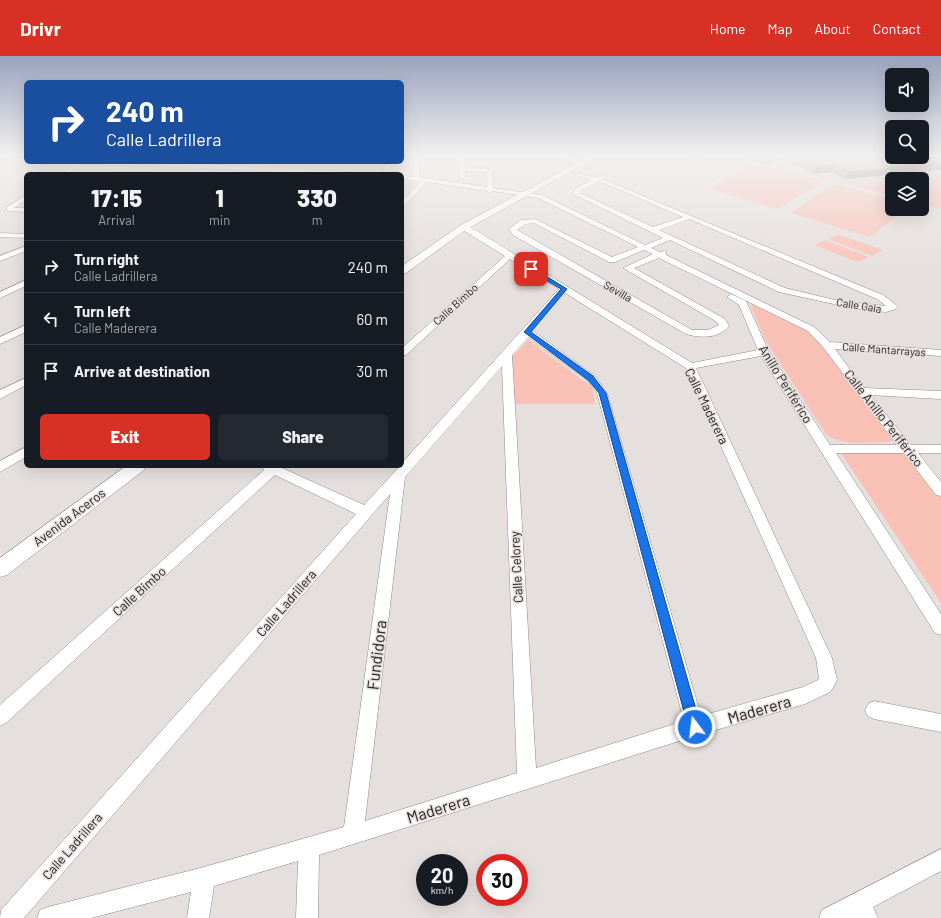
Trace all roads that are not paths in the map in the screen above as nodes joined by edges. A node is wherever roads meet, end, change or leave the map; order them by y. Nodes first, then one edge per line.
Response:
1 (515, 197) edge
2 (529, 197) edge
3 (583, 197) edge
4 (644, 197) edge
5 (24, 198) edge
6 (24, 210) edge
7 (689, 217) junction
8 (464, 227) junction
9 (652, 230) junction
10 (0, 235) edge
11 (24, 236) edge
12 (668, 238) junction
13 (683, 244) junction
14 (24, 249) edge
15 (641, 249) junction
16 (509, 256) junction
17 (656, 256) junction
18 (0, 259) edge
19 (404, 267) edge
20 (24, 284) edge
21 (564, 289) junction
22 (0, 294) edge
23 (748, 302) junction
24 (24, 329) edge
25 (527, 332) junction
26 (0, 341) edge
27 (827, 345) junction
28 (404, 351) edge
29 (764, 352) junction
30 (941, 353) edge
31 (507, 355) junction
32 (690, 366) junction
33 (24, 382) edge
34 (24, 391) edge
35 (861, 391) junction
36 (941, 395) edge
37 (0, 396) edge
38 (906, 448) junction
39 (828, 449) junction
40 (941, 449) edge
41 (24, 452) edge
42 (0, 467) edge
43 (135, 468) edge
44 (272, 468) edge
45 (275, 468) edge
46 (400, 475) junction
47 (941, 491) edge
48 (366, 512) junction
49 (0, 569) edge
50 (941, 628) edge
51 (824, 686) joint
52 (874, 710) dead end
53 (0, 717) edge
54 (941, 723) edge
55 (695, 727) junction
56 (527, 780) junction
57 (352, 834) junction
58 (309, 847) junction
59 (941, 860) edge
60 (204, 878) junction
61 (863, 911) edge
62 (9, 918) edge
63 (48, 918) edge
64 (198, 918) edge
65 (307, 918) edge
66 (830, 918) edge

1 - 8 street
2 - 15 street
3 - 9 street, Calle Gala
4 - 7 street, Calle Gala
5 - 6 street
7 - 9 street
7 - 13 street, Calle Gala
8 - 16 street, Calle Maderera
8 - 19 street
9 - 12 street, Calle Gala
10 - 11 street
12 - 13 street, Calle Gala
12 - 15 street
13 - 17 street
14 - 18 street
15 - 17 street
15 - 17 street, Sevilla
16 - 21 street, Calle Maderera
16 - 28 street, Calle Bimbo
17 - 23 street
20 - 22 street
21 - 25 street, Calle Ladrillera
21 - 32 street, Calle Maderera
23 - 27 street
23 - 29 street, Anillo Periférico
24 - 26 street
25 - 31 street, Calle Ladrillera
25 - 55 street
27 - 30 street, Calle Mantarrayas
27 - 35 street, Calle Anillo Periférico
29 - 32 street
29 - 39 street, Anillo Periférico
31 - 46 street, Calle Ladrillera
31 - 56 street, Calle Celorey
32 - 51 street, Calle Maderera
33 - 37 street
34 - 37 street
35 - 36 street
35 - 38 street, Calle Anillo Periférico
38 - 39 street
38 - 40 street
38 - 47 street, Calle Anillo Periférico
39 - 50 street, Anillo Periférico
41 - 42 street
43 - 49 street, Avenida Aceros
44 - 53 street, Calle Bimbo
45 - 48 street
46 - 48 street, Calle Ladrillera
46 - 57 street, Fundidora
48 - 62 street, Calle Ladrillera
51 - 55 street, Maderera
52 - 54 street
55 - 56 street, Maderera
56 - 57 street, Maderera
57 - 58 street, Maderera
58 - 60 street, Maderera
58 - 65 street
59 - 61 street
60 - 63 street, Maderera
60 - 64 street
61 - 66 street

